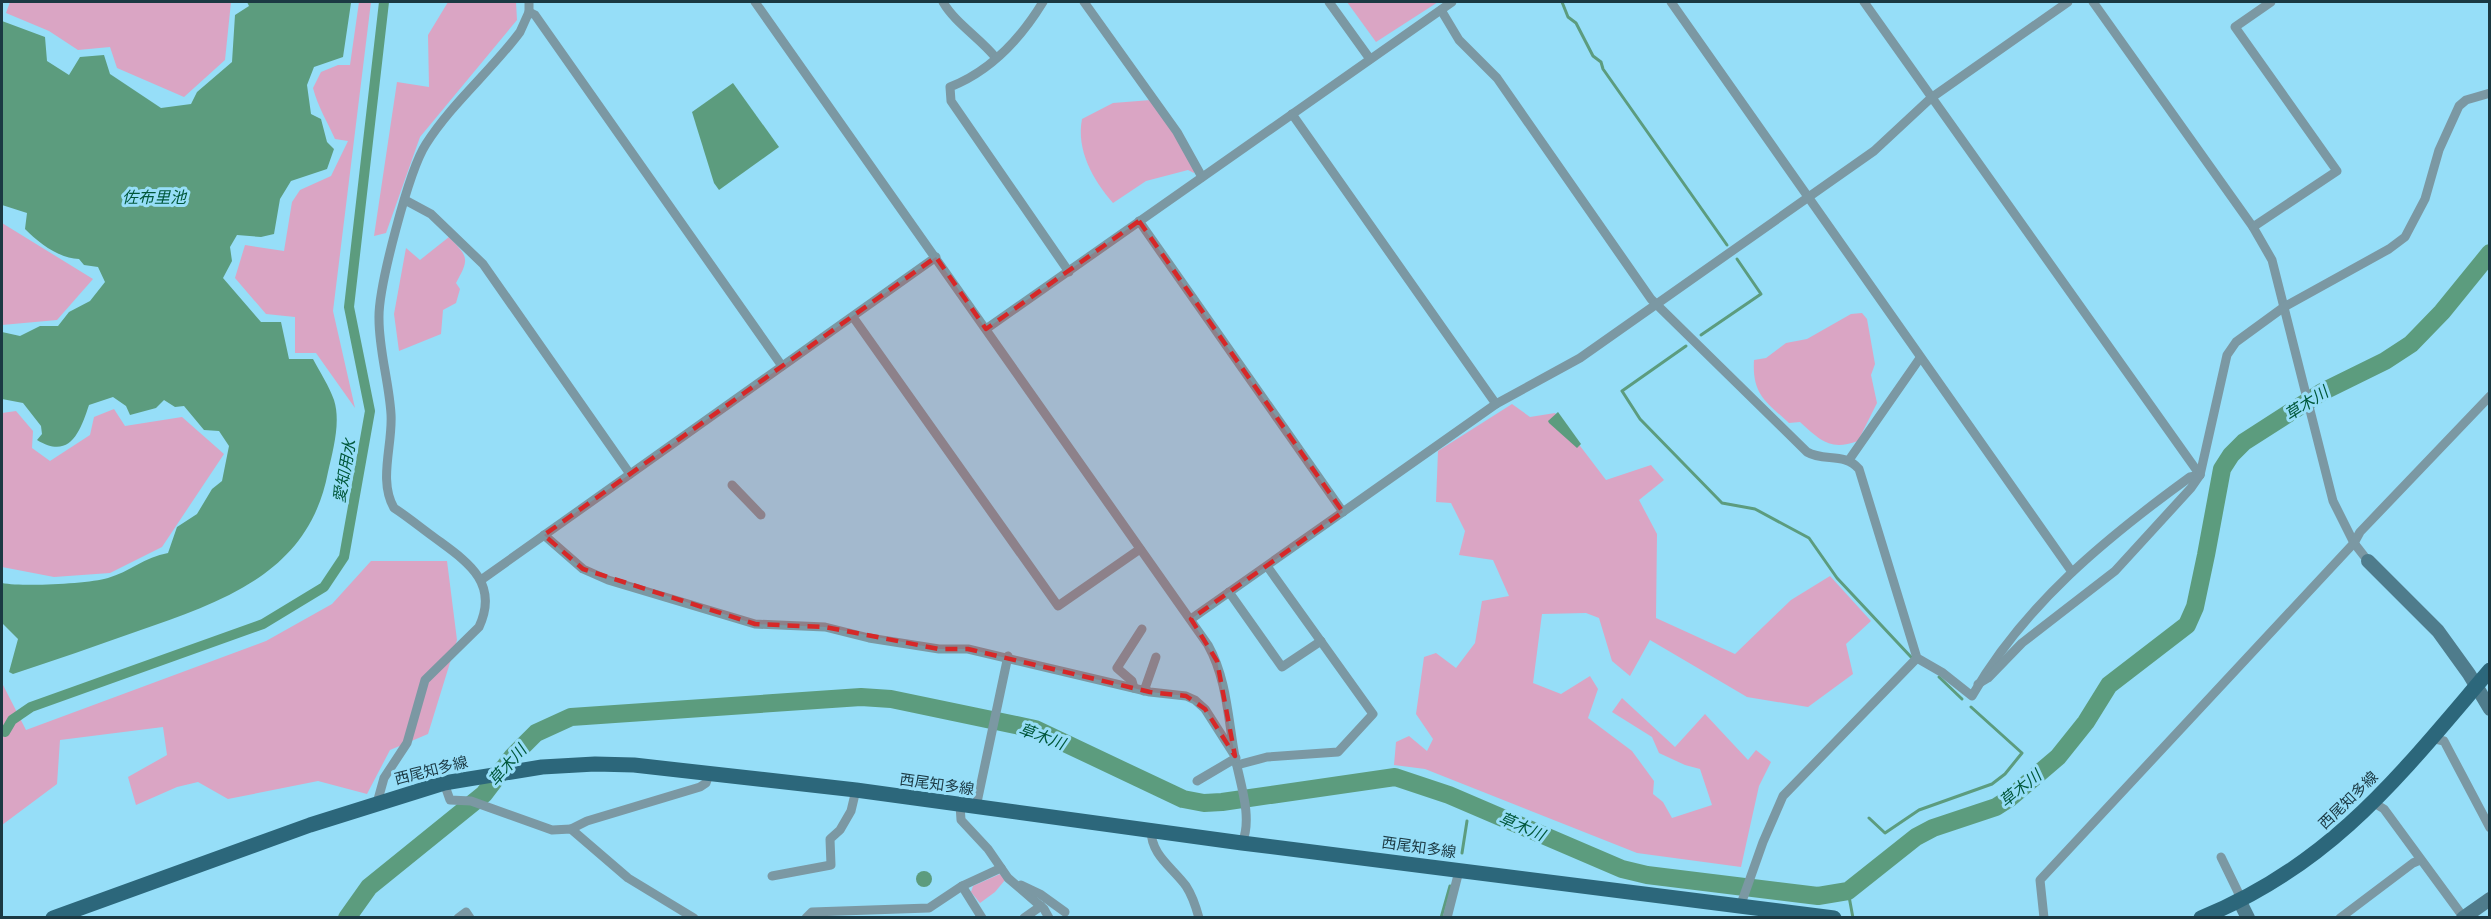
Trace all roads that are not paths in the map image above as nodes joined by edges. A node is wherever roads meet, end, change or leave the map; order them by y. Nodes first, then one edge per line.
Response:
1 (755, 2) edge
2 (943, 2) edge
3 (1043, 2) edge
4 (1084, 2) edge
5 (1329, 2) edge
6 (1452, 2) edge
7 (1671, 2) edge
8 (1864, 2) edge
9 (2068, 2) edge
10 (2093, 2) edge
11 (2271, 2) edge
12 (531, 5) edge
13 (1441, 10) junction
14 (996, 57) junction
15 (1370, 58) junction
16 (2490, 93) edge
17 (1931, 98) junction
18 (1292, 114) junction
19 (1202, 177) junction
20 (1809, 197) junction
21 (405, 200) junction
22 (1139, 221) junction
23 (2253, 227) junction
24 (936, 257) junction
25 (1069, 272) junction
26 (1656, 304) junction
27 (2284, 307) junction
28 (853, 317) junction
29 (986, 329) junction
30 (1920, 358) junction
31 (782, 366) junction
32 (2490, 396) edge
33 (1496, 404) junction
34 (1850, 460) junction
35 (630, 474) junction
36 (2200, 475) junction
37 (732, 485) dead end
38 (1343, 512) junction
39 (761, 515) dead end
40 (544, 535) junction
41 (2354, 543) junction
42 (1140, 549) junction
43 (2368, 561) joint
44 (1267, 566) junction
45 (2072, 572) junction
46 (481, 580) junction
47 (1229, 592) junction
48 (1191, 619) junction
49 (1142, 628) dead end
50 (1321, 641) junction
51 (1008, 656) junction
52 (1156, 657) dead end
53 (1917, 658) junction
54 (2490, 670) edge
55 (1978, 684) junction
56 (2475, 686) junction
57 (1139, 689) junction
58 (2490, 709) edge
59 (2431, 738) junction
60 (1236, 760) junction
61 (709, 774) junction
62 (1197, 781) dead end
63 (444, 783) junction
64 (856, 790) junction
65 (377, 802) junction
66 (2374, 803) junction
67 (960, 805) junction
68 (976, 807) junction
69 (2490, 828) edge
70 (571, 829) junction
71 (1151, 830) junction
72 (1242, 843) junction
73 (2221, 857) dead end
74 (2420, 860) junction
75 (1001, 868) junction
76 (1459, 871) junction
77 (772, 876) dead end
78 (1017, 885) junction
79 (962, 886) junction
80 (2490, 899) edge
81 (2240, 902) junction
82 (1741, 905) edge
83 (1041, 906) junction
84 (1065, 912) dead end
85 (80, 913) edge
86 (2463, 917) edge
87 (53, 918) edge
88 (458, 918) edge
89 (470, 918) edge
90 (694, 918) edge
91 (806, 918) edge
92 (982, 918) edge
93 (1024, 918) edge
94 (1050, 918) edge
95 (1198, 918) edge
96 (1447, 918) edge
97 (1834, 918) edge
98 (2044, 918) edge
99 (2201, 918) edge
100 (2248, 918) edge
101 (2340, 918) edge

1 - 24 street
2 - 14 street
3 - 14 street
4 - 19 street
5 - 15 street
6 - 13 street
7 - 20 street
8 - 17 street
9 - 17 street
10 - 23 street
11 - 23 street
12 - 21 street
12 - 31 street
13 - 15 street
13 - 26 street
14 - 25 street
15 - 18 street
16 - 27 street
17 - 20 street
17 - 36 street
18 - 19 street
18 - 33 street
19 - 22 street
20 - 26 street
20 - 30 street
21 - 35 street
21 - 46 street
22 - 25 street
22 - 38 street
23 - 27 street
24 - 28 street
24 - 29 street
25 - 29 street
26 - 33 street
26 - 34 street
27 - 36 street
27 - 41 street
28 - 31 street
28 - 42 street
29 - 42 street
30 - 34 street
30 - 45 street
31 - 35 street
32 - 41 street
33 - 38 street
34 - 53 street
35 - 40 street
36 - 45 street
36 - 55 street
37 - 39 street
38 - 44 street
40 - 46 street
40 - 51 street
41 - 43 street
41 - 98 street
42 - 48 street
43 - 56 street
44 - 47 street
44 - 50 street
45 - 55 street
46 - 65 street
47 - 48 street
47 - 50 street
48 - 60 street
49 - 57 street
50 - 60 street
51 - 57 street
51 - 68 street
52 - 57 street
53 - 55 street
53 - 82 street
54 - 56 main road, 西尾知多線
56 - 58 street
56 - 59 main road, 西尾知多線
57 - 60 street
59 - 66 main road, 西尾知多線
59 - 69 street
60 - 62 street
60 - 72 street
61 - 63 main road, 西尾知多線
61 - 64 main road, 西尾知多線
61 - 70 street
63 - 65 main road, 西尾知多線
63 - 70 street
64 - 67 main road, 西尾知多線
64 - 77 street
65 - 85 main road, 西尾知多線
66 - 74 street
66 - 81 main road, 西尾知多線
67 - 68 main road, 西尾知多線
67 - 75 street
68 - 71 main road, 西尾知多線
70 - 90 street
71 - 72 main road, 西尾知多線
71 - 95 street
72 - 76 main road, 西尾知多線
73 - 81 street
74 - 86 street
74 - 101 street
75 - 78 street
75 - 79 street
76 - 82 main road, 西尾知多線
76 - 96 street
78 - 83 street
78 - 84 street
79 - 91 street
79 - 92 street
80 - 86 street
81 - 99 main road, 西尾知多線
81 - 100 street
82 - 97 main road, 西尾知多線
83 - 93 street
83 - 94 street
85 - 87 main road, 西尾知多線
88 - 89 street

